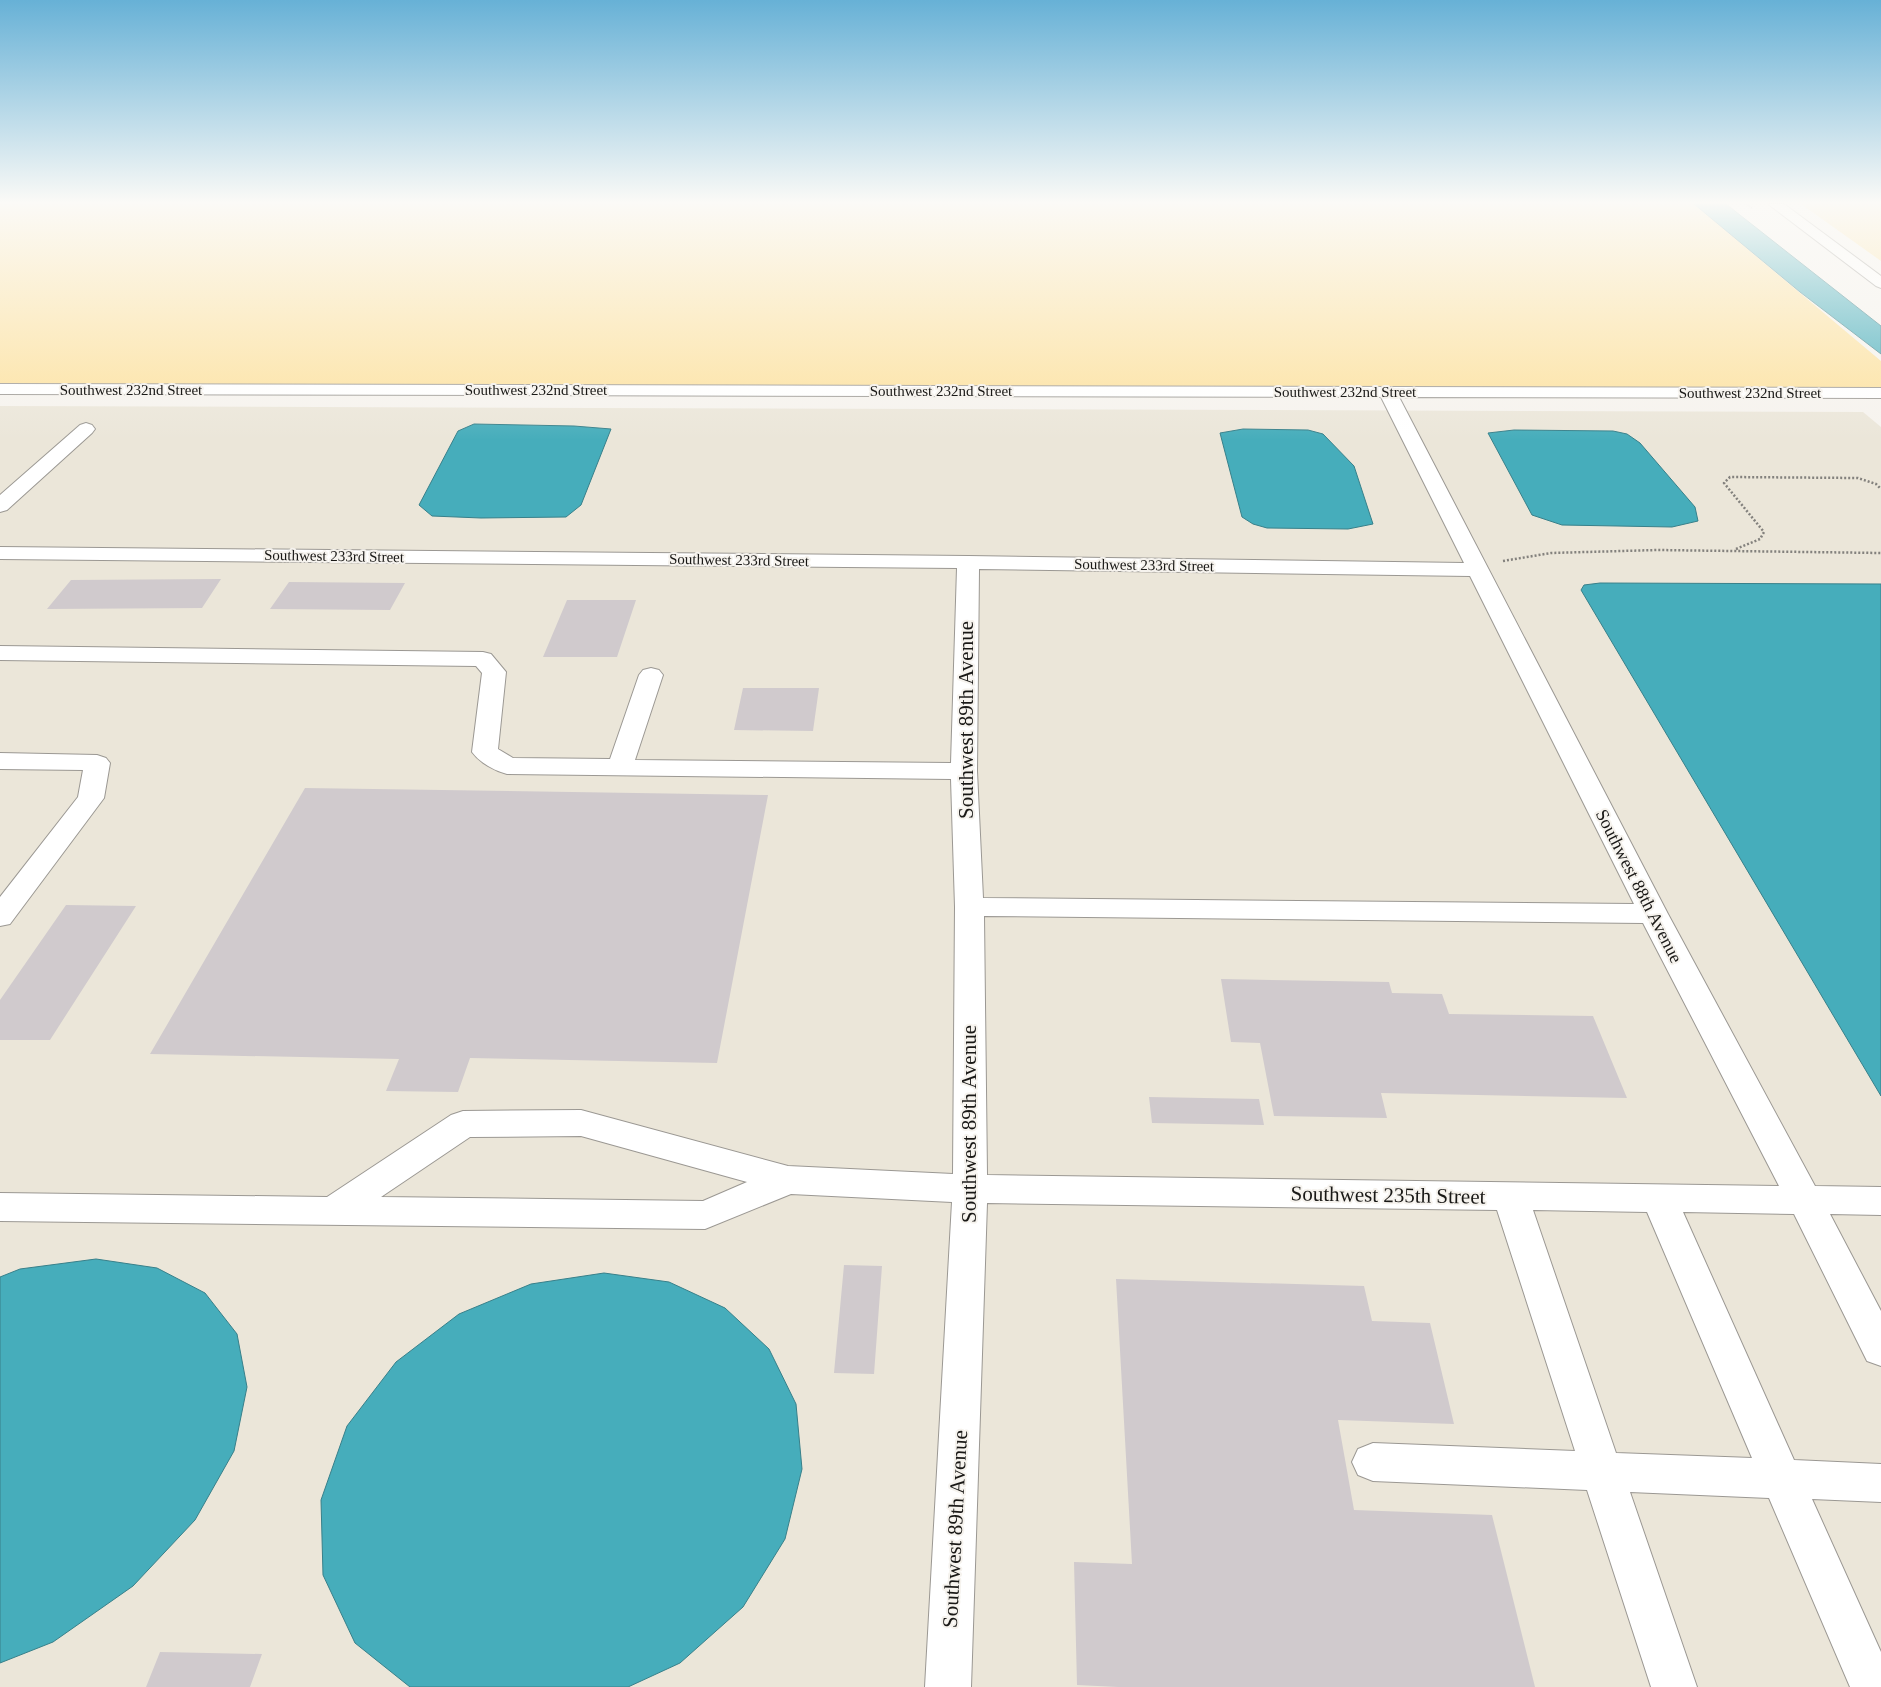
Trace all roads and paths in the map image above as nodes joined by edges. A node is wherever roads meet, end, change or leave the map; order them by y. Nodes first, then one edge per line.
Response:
1 (0, 389) edge
2 (1387, 392) junction
3 (1881, 394) edge
4 (86, 429) dead end
5 (1881, 489) edge
6 (0, 506) edge
7 (1733, 550) junction
8 (8, 553) edge
9 (1881, 553) edge
10 (968, 562) junction
11 (1476, 568) junction
12 (0, 570) edge
13 (0, 653) edge
14 (651, 675) dead end
15 (0, 761) edge
16 (620, 767) junction
17 (964, 771) junction
18 (969, 907) junction
19 (1653, 914) junction
20 (0, 917) edge
21 (788, 1180) junction
22 (970, 1188) junction
23 (1510, 1196) junction
24 (1659, 1198) junction
25 (1805, 1200) junction
26 (1881, 1201) edge
27 (0, 1207) edge
28 (333, 1211) junction
29 (1881, 1349) edge
30 (1372, 1462) dead end
31 (1602, 1471) junction
32 (1782, 1478) junction
33 (1881, 1483) edge
34 (948, 1687) edge
35 (1674, 1687) edge
36 (1873, 1687) edge

1 - 2 street, Southwest 232nd Street
2 - 3 street, Southwest 232nd Street
2 - 11 street, Southwest 88th Avenue
4 - 6 street
5 - 7 path
7 - 9 path
7 - 11 path
8 - 10 street, Southwest 233rd Street
8 - 12 street
10 - 11 street, Southwest 233rd Street
10 - 17 street, Southwest 89th Avenue
11 - 19 street, Southwest 88th Avenue
13 - 16 street
14 - 16 street
15 - 20 street
16 - 17 street
17 - 18 street, Southwest 89th Avenue
18 - 19 street
18 - 22 street, Southwest 89th Avenue
19 - 25 street, Southwest 88th Avenue
21 - 22 street, Southwest 235th Street
21 - 28 street
21 - 28 street
22 - 23 street, Southwest 235th Street
22 - 34 street, Southwest 89th Avenue
23 - 24 street, Southwest 235th Street
23 - 31 street
24 - 25 street, Southwest 235th Street
24 - 32 street
25 - 26 street, Southwest 235th Street
25 - 29 street, Southwest 88th Avenue
27 - 28 street
30 - 31 street
31 - 32 street
31 - 35 street
32 - 33 street
32 - 36 street

